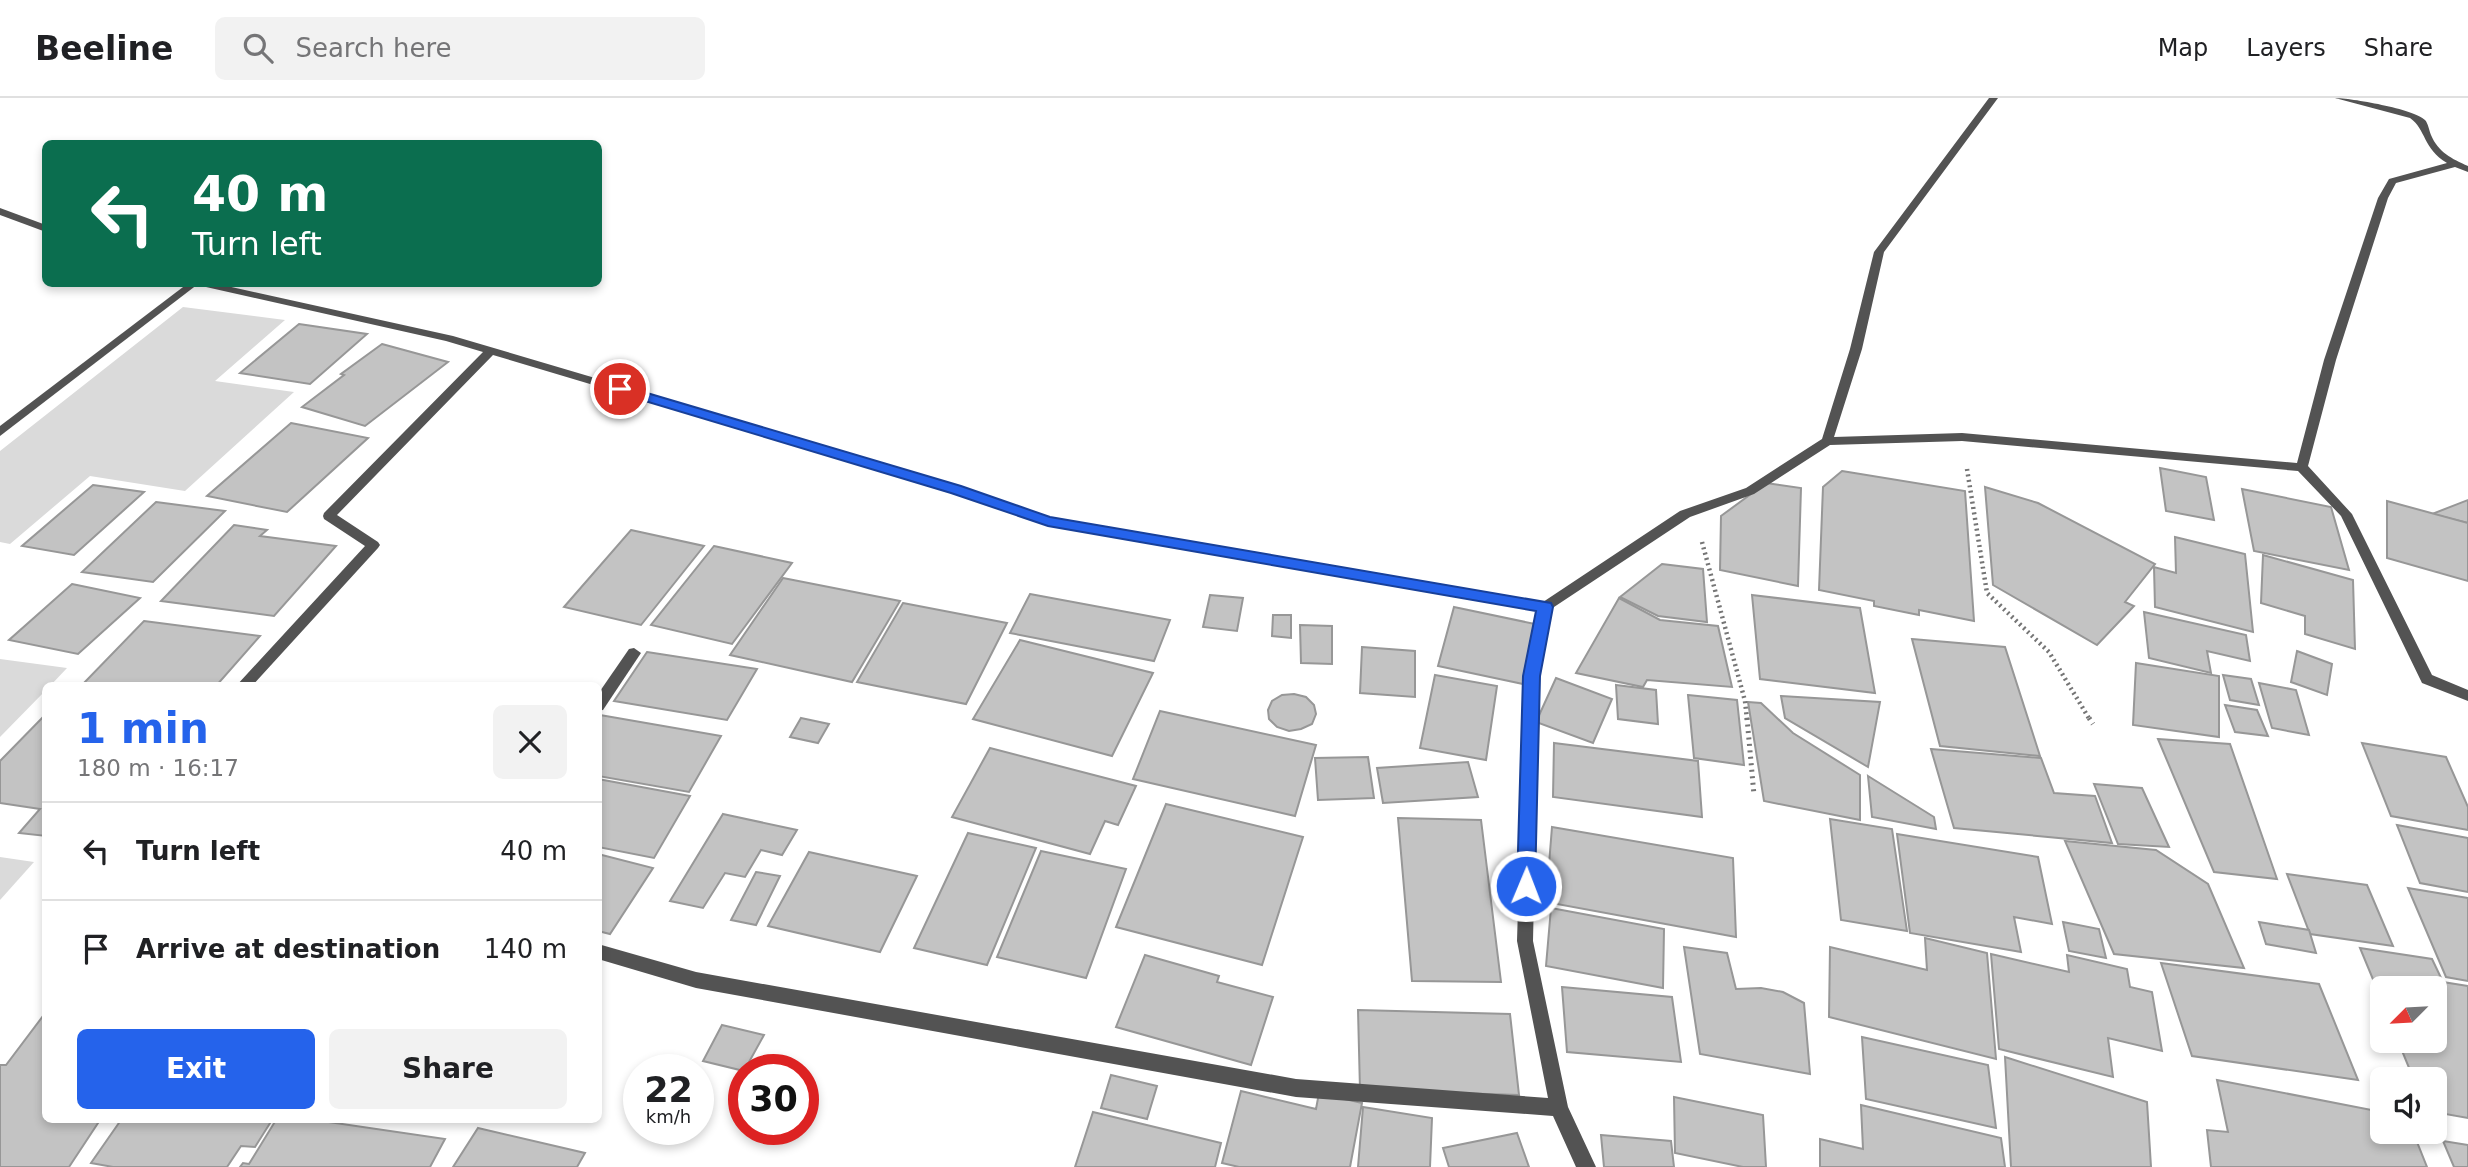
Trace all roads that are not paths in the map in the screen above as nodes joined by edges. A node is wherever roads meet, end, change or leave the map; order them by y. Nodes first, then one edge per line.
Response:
1 (1994, 98) edge
2 (2339, 98) edge
3 (2455, 164) junction
4 (2468, 169) edge
5 (0, 211) edge
6 (42, 227) edge
7 (189, 287) edge
8 (220, 287) edge
9 (491, 350) junction
10 (0, 432) edge
11 (1827, 441) junction
12 (2302, 467) junction
13 (1545, 607) junction
14 (634, 653) dead end
15 (247, 682) edge
16 (2468, 696) edge
17 (602, 700) edge
18 (602, 952) edge
19 (1559, 1108) junction
20 (1586, 1167) edge

1 - 11 street
2 - 3 street
3 - 4 street
3 - 12 street
5 - 6 street
7 - 10 street
8 - 9 street
9 - 13 street
9 - 15 street
11 - 12 street
11 - 13 street
12 - 16 street
13 - 19 street
14 - 17 street
18 - 19 street
19 - 20 street

